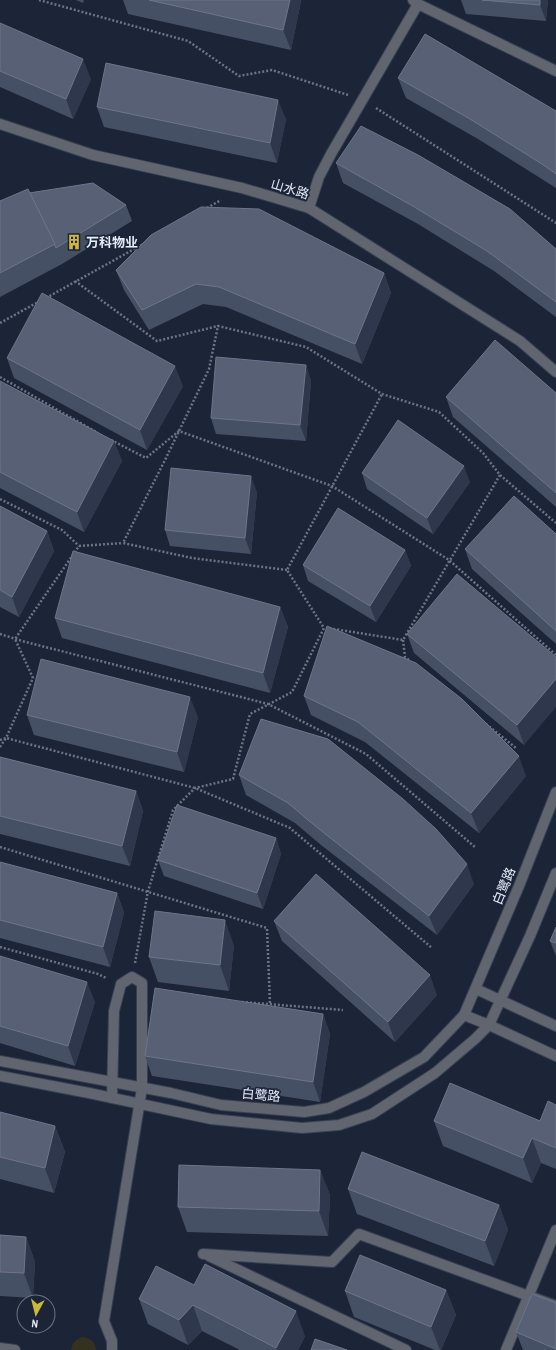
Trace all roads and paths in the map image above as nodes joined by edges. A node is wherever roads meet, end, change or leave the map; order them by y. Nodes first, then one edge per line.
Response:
1 (39, 0) edge
2 (415, 2) edge
3 (556, 71) edge
4 (362, 100) junction
5 (0, 124) edge
6 (242, 188) junction
7 (309, 208) junction
8 (200, 212) edge
9 (556, 223) edge
10 (145, 242) edge
11 (76, 281) junction
12 (0, 323) edge
13 (218, 326) junction
14 (556, 372) edge
15 (0, 377) edge
16 (382, 394) junction
17 (179, 431) junction
18 (102, 435) edge
19 (108, 438) edge
20 (500, 475) junction
21 (332, 486) junction
22 (0, 499) edge
23 (556, 523) edge
24 (123, 543) junction
25 (79, 546) junction
26 (449, 560) junction
27 (287, 570) junction
28 (332, 629) edge
29 (0, 634) edge
30 (15, 639) junction
31 (403, 640) junction
32 (556, 655) edge
33 (411, 662) edge
34 (268, 704) junction
35 (485, 723) edge
36 (6, 738) junction
37 (0, 740) edge
38 (0, 747) edge
39 (516, 748) dead end
40 (195, 788) junction
41 (556, 792) edge
42 (0, 847) edge
43 (475, 847) dead end
44 (556, 873) edge
45 (148, 891) junction
46 (0, 947) edge
47 (432, 948) dead end
48 (132, 977) junction
49 (121, 984) junction
50 (476, 989) junction
51 (238, 1001) edge
52 (500, 1001) junction
53 (270, 1004) junction
54 (343, 1010) dead end
55 (464, 1015) junction
56 (489, 1025) junction
57 (556, 1026) edge
58 (556, 1056) edge
59 (0, 1061) edge
60 (0, 1076) edge
61 (142, 1088) junction
62 (112, 1098) junction
63 (140, 1104) junction
64 (556, 1230) edge
65 (556, 1306) edge
66 (0, 1348) edge
67 (15, 1350) edge
68 (112, 1350) edge
69 (406, 1350) edge
70 (506, 1350) edge

1 - 4 path
2 - 3 street
2 - 4 street
4 - 7 street
4 - 9 path
5 - 6 street, 山水路
6 - 7 street, 山水路
6 - 8 path
7 - 14 street, 山水路
10 - 11 path
11 - 12 path
11 - 13 path
13 - 16 path
13 - 17 path
15 - 18 path
16 - 20 path
16 - 21 path
17 - 19 path
17 - 21 path
17 - 24 path
20 - 23 path
20 - 26 path
21 - 26 path
21 - 27 path
22 - 25 path
24 - 25 path
24 - 27 path
25 - 30 path
26 - 31 path
26 - 32 path
27 - 34 path
28 - 31 path
29 - 30 path
30 - 34 path
30 - 36 path
31 - 33 path
34 - 40 path
34 - 43 path
35 - 39 path
36 - 37 path
36 - 38 path
36 - 40 path
40 - 45 path
40 - 47 path
41 - 50 street, 白鹭路
42 - 45 path
44 - 52 street
45 - 48 path
45 - 53 path
46 - 49 path
48 - 49 street
48 - 61 street
49 - 62 street
50 - 52 street
50 - 55 street, 白鹭路
51 - 53 path
52 - 56 street
52 - 57 street
53 - 54 path
55 - 56 street
55 - 61 street, 白鹭路
56 - 58 street
56 - 63 street
59 - 61 street, 白鹭路
60 - 62 street
61 - 63 street
62 - 63 street
63 - 68 street
64 - 70 street
65 - 69 street
66 - 67 street

